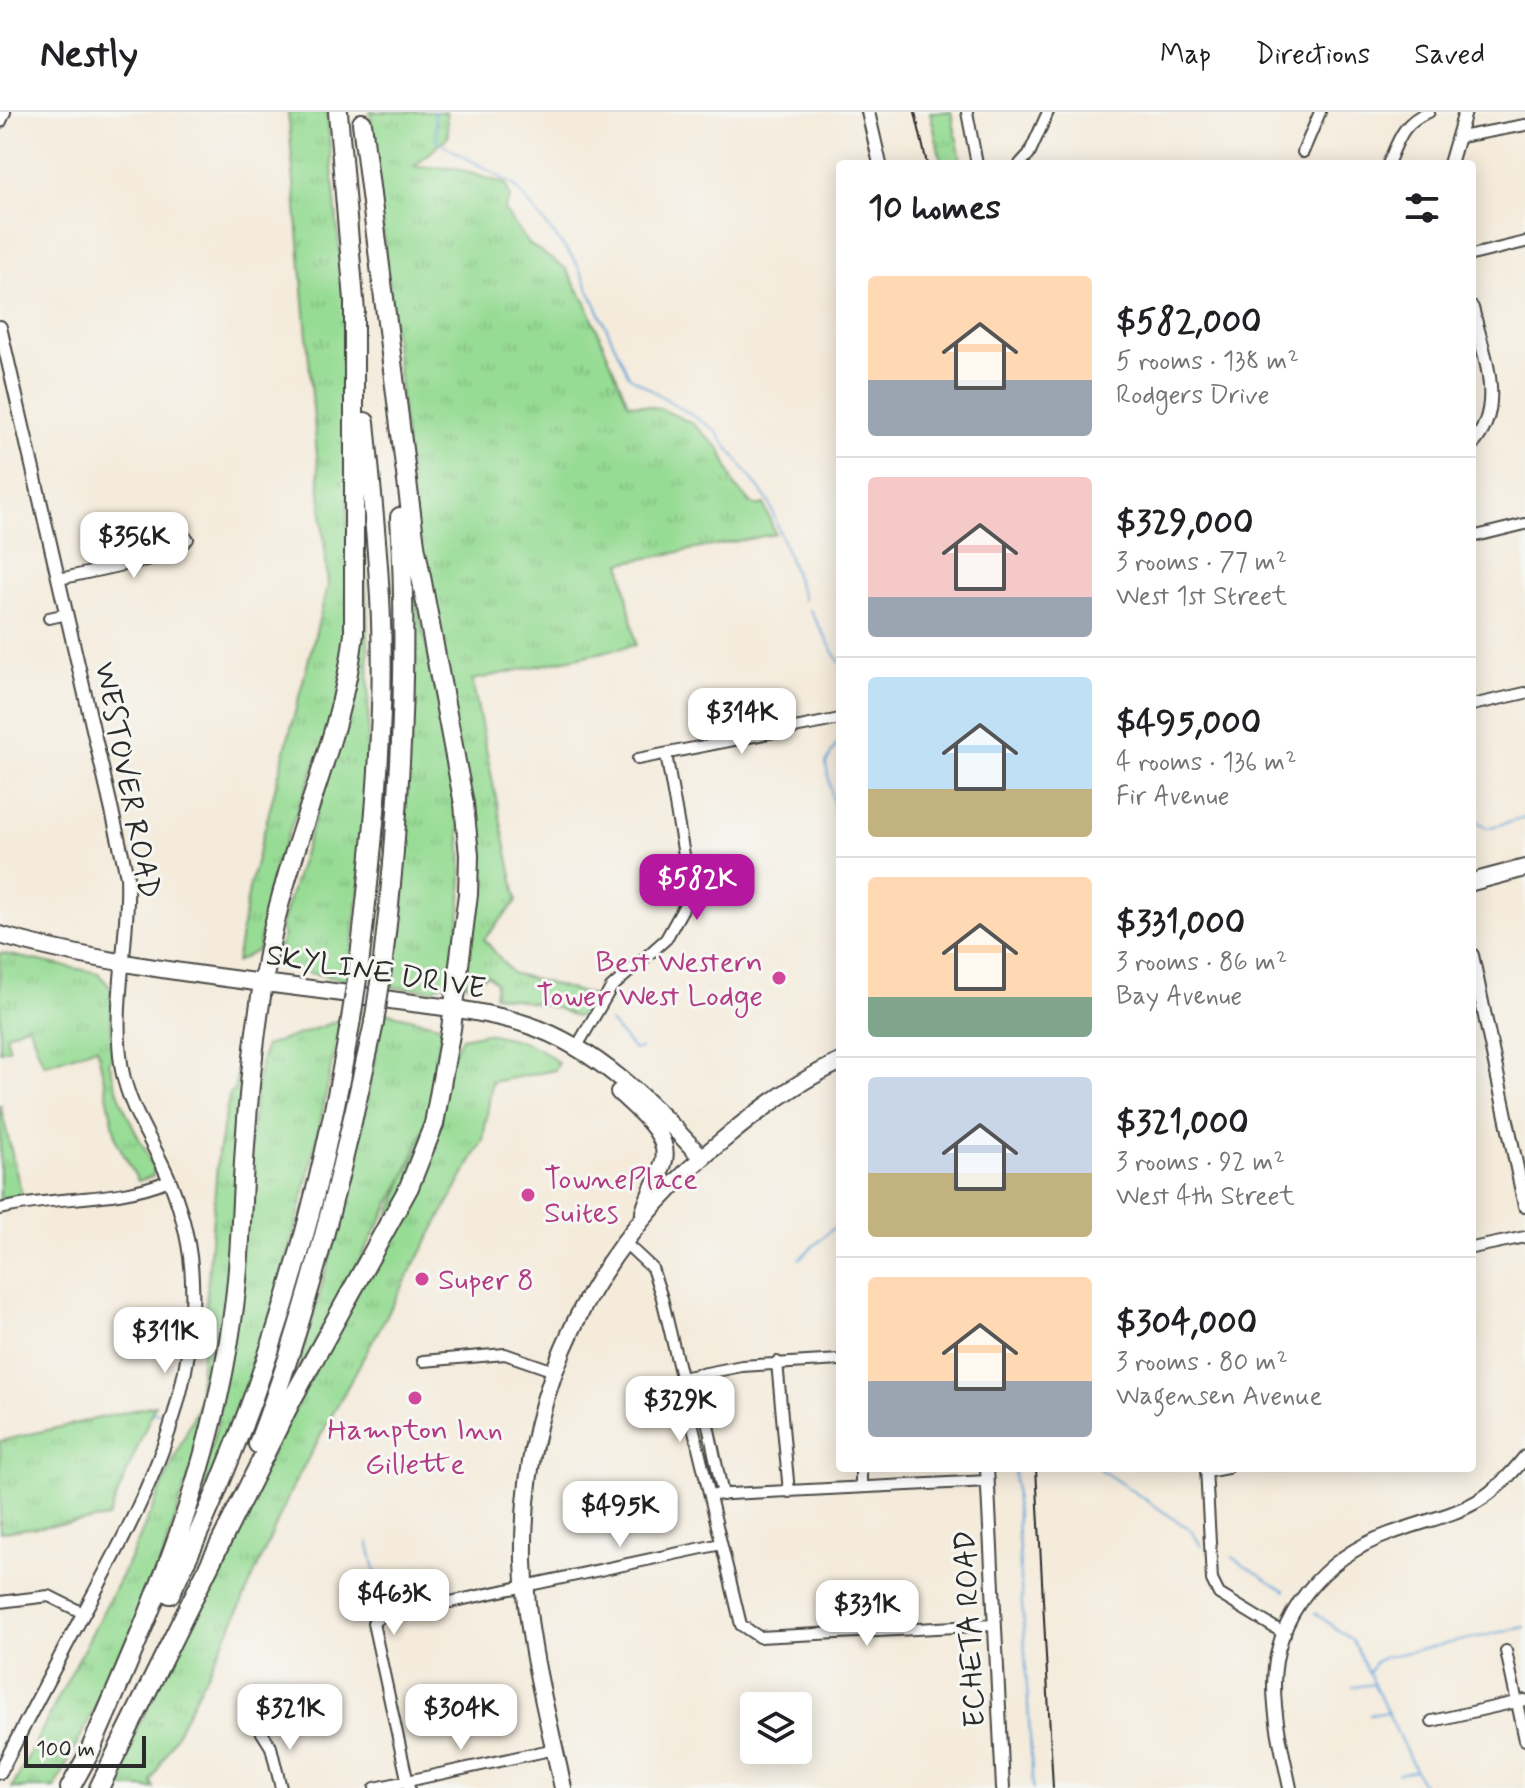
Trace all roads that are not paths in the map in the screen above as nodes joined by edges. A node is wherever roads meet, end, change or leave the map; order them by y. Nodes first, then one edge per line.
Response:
1 (4, 112) edge
2 (338, 112) edge
3 (868, 112) edge
4 (967, 112) edge
5 (1048, 112) edge
6 (1320, 112) edge
7 (1429, 112) edge
8 (1465, 112) edge
9 (362, 117) edge
10 (0, 121) edge
11 (1525, 125) edge
12 (1460, 137) junction
13 (1303, 152) dead end
14 (879, 160) edge
15 (976, 160) edge
16 (1024, 160) edge
17 (1390, 160) edge
18 (1451, 160) edge
19 (1525, 242) edge
20 (1476, 254) edge
21 (354, 302) junction
22 (1476, 325) edge
23 (0, 327) edge
24 (2, 344) edge
25 (1476, 441) edge
26 (1525, 524) edge
27 (1476, 536) edge
28 (188, 539) dead end
29 (59, 579) junction
30 (67, 614) junction
31 (49, 618) dead end
32 (1525, 693) edge
33 (1476, 704) edge
34 (836, 720) edge
35 (666, 754) junction
36 (638, 759) dead end
37 (1525, 868) edge
38 (1476, 881) edge
39 (0, 935) edge
40 (124, 961) junction
41 (1476, 974) edge
42 (264, 981) junction
43 (453, 1009) junction
44 (576, 1048) junction
45 (599, 1064) junction
46 (836, 1064) edge
47 (701, 1157) junction
48 (169, 1180) junction
49 (1525, 1206) edge
50 (0, 1209) edge
51 (644, 1213) junction
52 (1525, 1237) edge
53 (623, 1241) junction
54 (1476, 1247) edge
55 (836, 1360) edge
56 (423, 1361) dead end
57 (777, 1362) junction
58 (554, 1371) junction
59 (697, 1374) junction
60 (681, 1378) junction
61 (1525, 1457) edge
62 (861, 1472) edge
63 (1206, 1472) edge
64 (988, 1474) edge
65 (861, 1487) junction
66 (789, 1492) junction
67 (710, 1495) junction
68 (723, 1495) junction
69 (721, 1544) junction
70 (201, 1582) junction
71 (526, 1587) junction
72 (0, 1602) edge
73 (83, 1613) junction
74 (995, 1625) junction
75 (1285, 1634) junction
76 (1506, 1651) dead end
77 (1521, 1701) edge
78 (1432, 1721) dead end
79 (261, 1731) dead end
80 (1525, 1740) edge
81 (555, 1749) junction
82 (88, 1755) junction
83 (0, 1772) edge
84 (408, 1785) edge
85 (70, 1788) edge
86 (99, 1788) edge
87 (281, 1788) edge
88 (375, 1788) edge
89 (563, 1788) edge
90 (1003, 1788) edge
91 (1290, 1788) edge

1 - 10 street
2 - 21 highway
3 - 14 street
4 - 15 street
5 - 16 street
6 - 13 street
7 - 17 street
8 - 12 street
9 - 43 highway
9 - 70 highway, bridge
11 - 12 street
12 - 18 street
19 - 20 street
21 - 42 highway
21 - 82 highway, bridge
22 - 25 street
23 - 24 street, WESTOVER ROAD
24 - 29 street, WESTOVER ROAD
26 - 27 street
28 - 29 street
29 - 30 street, WESTOVER ROAD
30 - 31 street
30 - 40 street, WESTOVER ROAD
32 - 33 street
34 - 35 street
35 - 36 street
35 - 44 street
37 - 38 main road
39 - 40 main road, SKYLINE DRIVE
40 - 42 main road, SKYLINE DRIVE
40 - 48 street, WESTOVER ROAD
41 - 49 street
42 - 43 main road, SKYLINE DRIVE
42 - 82 highway
43 - 44 main road, SKYLINE DRIVE
43 - 70 highway
44 - 45 main road, SKYLINE DRIVE
45 - 47 main road, SKYLINE DRIVE
45 - 51 main road
46 - 47 main road
47 - 51 main road
48 - 50 street
48 - 73 street, WESTOVER ROAD
51 - 53 main road
52 - 54 street
53 - 58 main road
53 - 60 street
55 - 57 street
56 - 58 street
57 - 59 street
57 - 66 street
58 - 71 main road
59 - 60 street
59 - 68 street
60 - 67 street
61 - 75 street
62 - 65 street
63 - 75 street
64 - 65 street
64 - 74 street, ECHETA ROAD
65 - 66 street
66 - 68 street
67 - 68 street
67 - 69 street
69 - 71 street
69 - 74 street
70 - 86 highway
71 - 81 main road
71 - 84 street
72 - 73 street
73 - 83 street, WESTOVER ROAD
74 - 90 street, ECHETA ROAD
75 - 91 street
76 - 77 street
77 - 78 street
77 - 80 street
79 - 87 street
81 - 84 street
81 - 89 main road
82 - 85 highway
84 - 88 street

